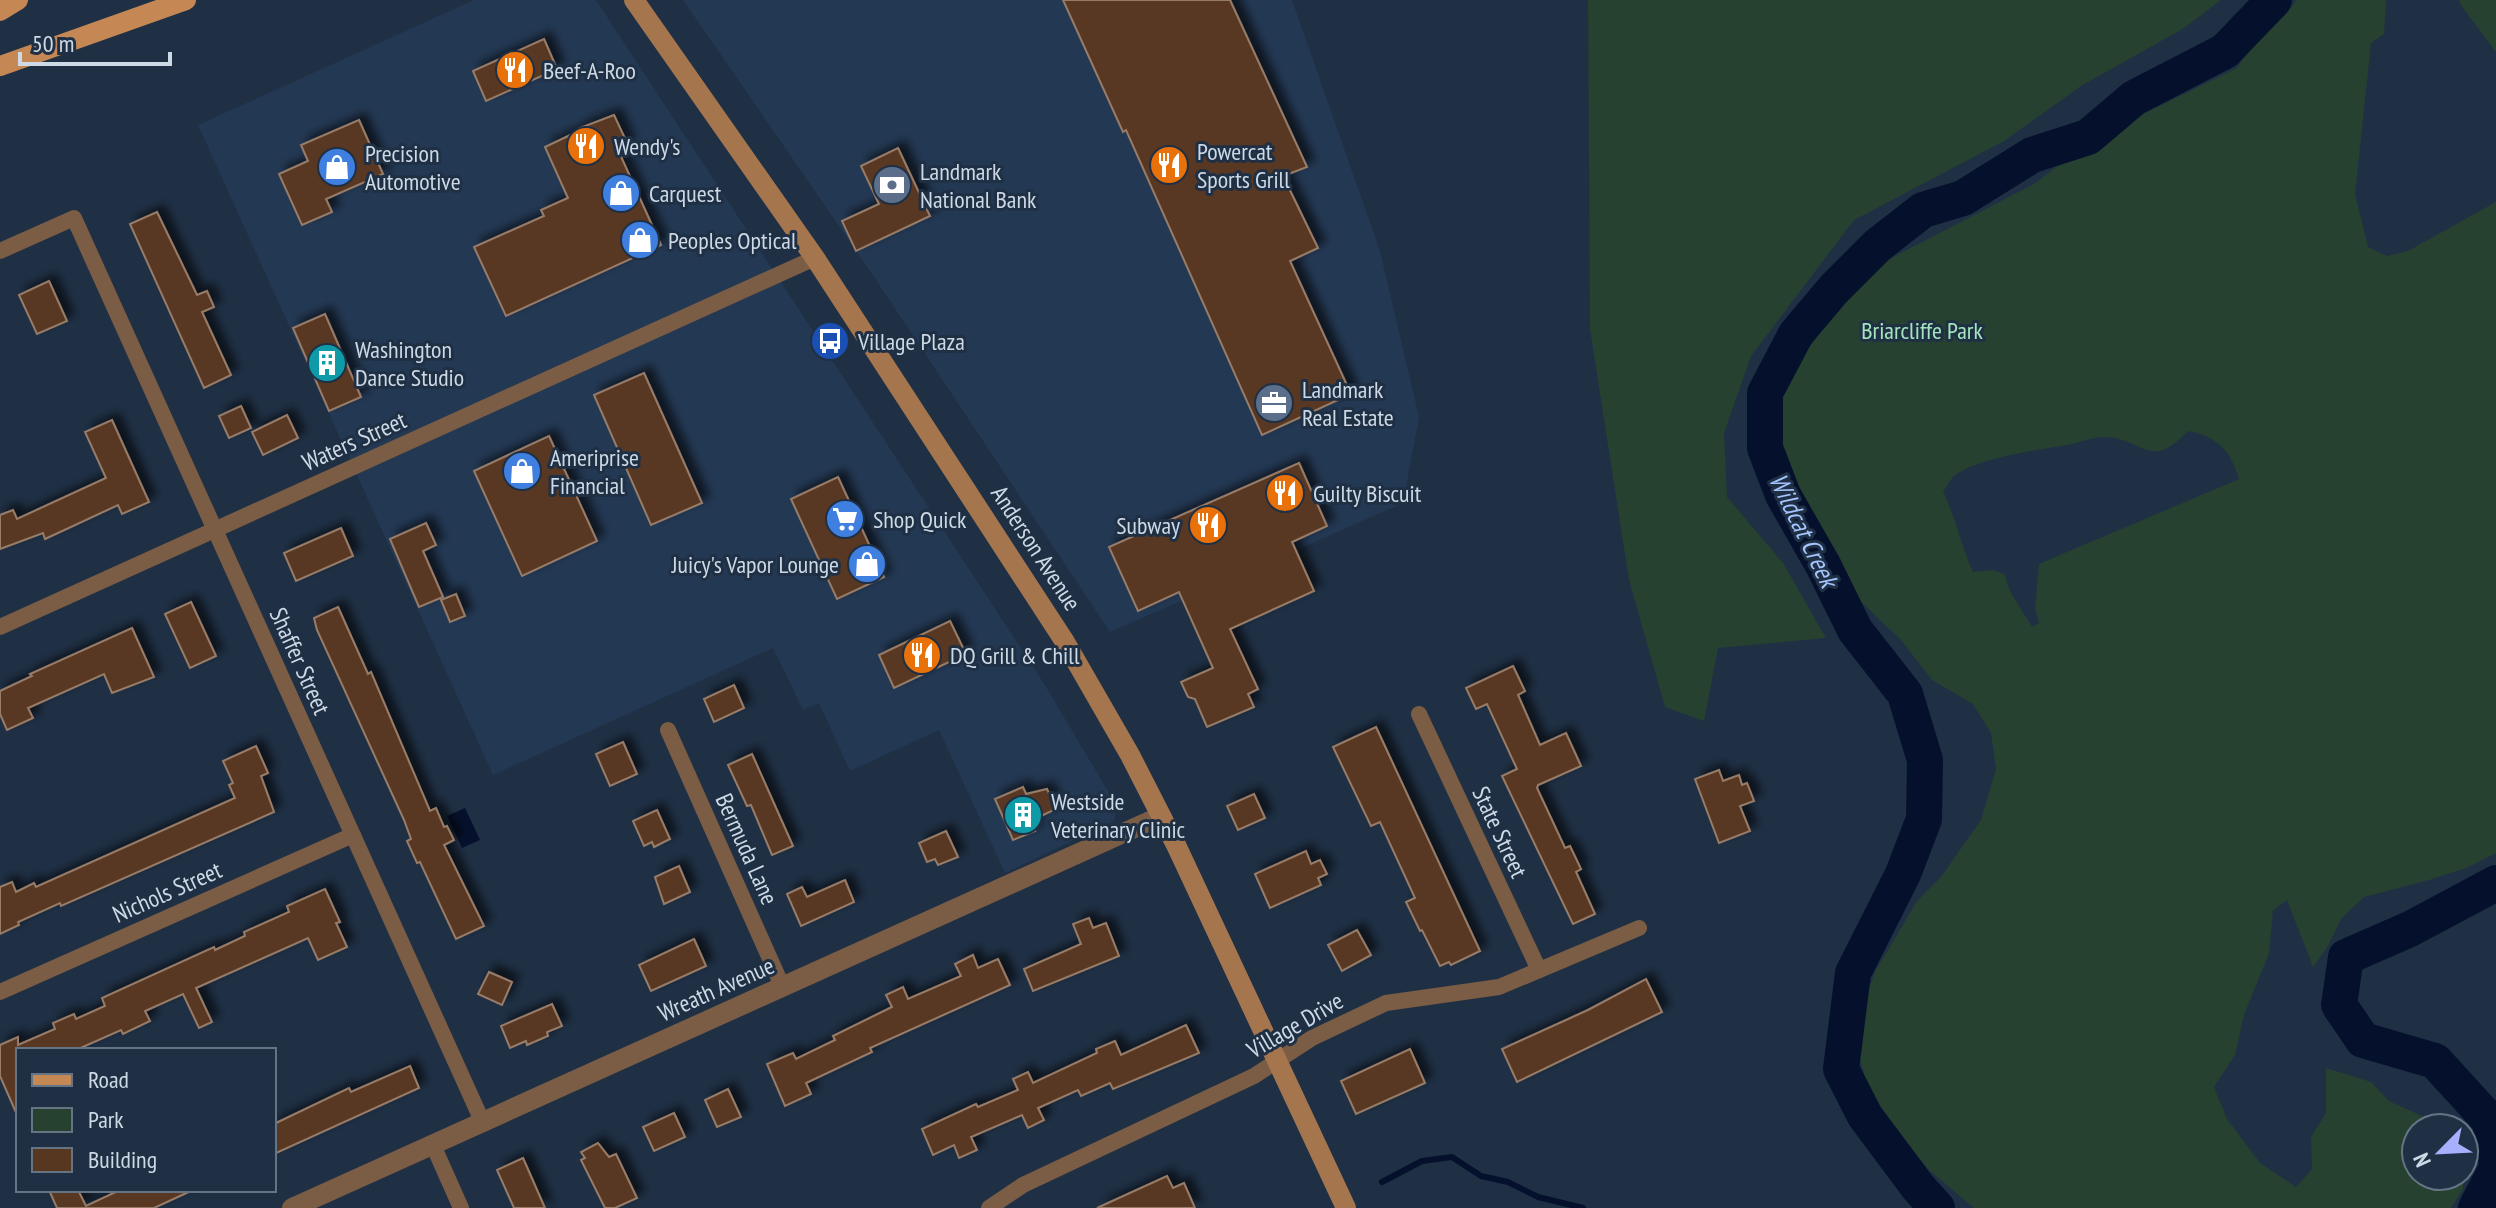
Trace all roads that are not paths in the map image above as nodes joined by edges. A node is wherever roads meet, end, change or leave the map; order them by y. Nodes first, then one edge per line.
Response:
1 (18, 0) edge
2 (186, 0) edge
3 (634, 0) edge
4 (0, 11) edge
5 (0, 66) edge
6 (0, 251) edge
7 (815, 258) junction
8 (215, 530) junction
9 (0, 627) edge
10 (1419, 714) dead end
11 (668, 730) dead end
12 (1161, 816) junction
13 (353, 835) junction
14 (1639, 928) dead end
15 (1539, 970) junction
16 (783, 988) junction
17 (0, 992) edge
18 (1278, 1058) junction
19 (483, 1123) junction
20 (433, 1145) junction
21 (292, 1208) edge
22 (461, 1208) edge
23 (989, 1208) edge
24 (1346, 1208) edge

1 - 4 main road
2 - 5 main road
3 - 7 main road, Anderson Avenue
6 - 8 street, Shaffer Street
7 - 8 street, Waters Street
7 - 12 main road, Anderson Avenue
8 - 9 street, Waters Street
8 - 13 street, Shaffer Street
10 - 15 street, State Street
11 - 16 street, Bermuda Lane
12 - 16 street, Wreath Avenue
12 - 18 main road, Anderson Avenue
13 - 17 street, Nichols Street
13 - 19 street, Shaffer Street
14 - 15 street, Village Drive
15 - 18 street, Village Drive
16 - 19 street, Wreath Avenue
18 - 23 street, Village Drive
18 - 24 main road, Anderson Avenue
19 - 20 street, Wreath Avenue
20 - 21 street, Wreath Avenue
20 - 22 street

